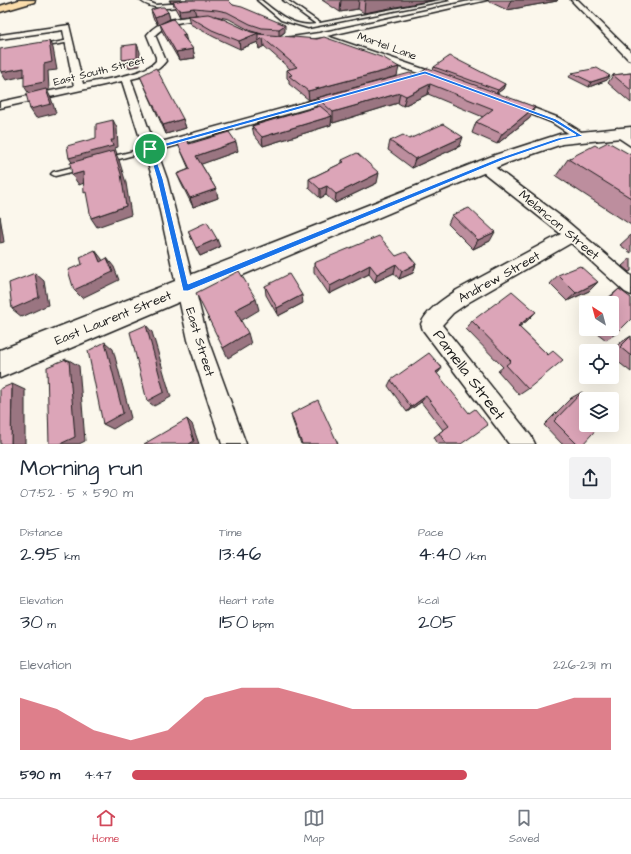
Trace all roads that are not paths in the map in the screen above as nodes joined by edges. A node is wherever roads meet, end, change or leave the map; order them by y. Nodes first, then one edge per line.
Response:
1 (30, 0) edge
2 (142, 0) edge
3 (259, 0) edge
4 (285, 0) edge
5 (446, 0) edge
6 (484, 0) edge
7 (574, 0) edge
8 (21, 2) edge
9 (187, 4) edge
10 (0, 9) edge
11 (220, 19) edge
12 (319, 30) junction
13 (0, 37) edge
14 (276, 40) edge
15 (69, 41) junction
16 (35, 47) edge
17 (631, 57) edge
18 (425, 72) junction
19 (410, 77) edge
20 (126, 78) junction
21 (452, 81) edge
22 (79, 88) junction
23 (349, 94) edge
24 (506, 101) edge
25 (0, 105) edge
26 (626, 135) edge
27 (580, 136) junction
28 (150, 149) junction
29 (484, 166) junction
30 (55, 174) dead end
31 (573, 235) junction
32 (631, 287) edge
33 (186, 288) junction
34 (430, 324) joint
35 (0, 364) edge
36 (234, 444) edge
37 (523, 444) edge

1 - 8 highway
2 - 9 lane
3 - 12 lane
4 - 12 lane
5 - 12 lane
6 - 12 street
7 - 17 street
8 - 10 highway
11 - 20 street, East South Street
12 - 14 street
12 - 18 street, Martel Lane
13 - 15 street
15 - 16 lane
15 - 22 street
18 - 19 street
18 - 21 street, Martel Lane
20 - 22 street, East South Street
20 - 28 street, East Street
22 - 25 street, East South Street
23 - 28 street
24 - 27 street
26 - 27 street, East Laurent Street
27 - 29 street, East Laurent Street
28 - 30 lane
28 - 33 street, East Street
29 - 31 street, Melancon Street
29 - 33 street, East Laurent Street
31 - 32 street, Melancon Street
31 - 34 street, Andrew Street
33 - 35 street, East Laurent Street
33 - 36 street, East Street
34 - 37 street, Pamella Street

